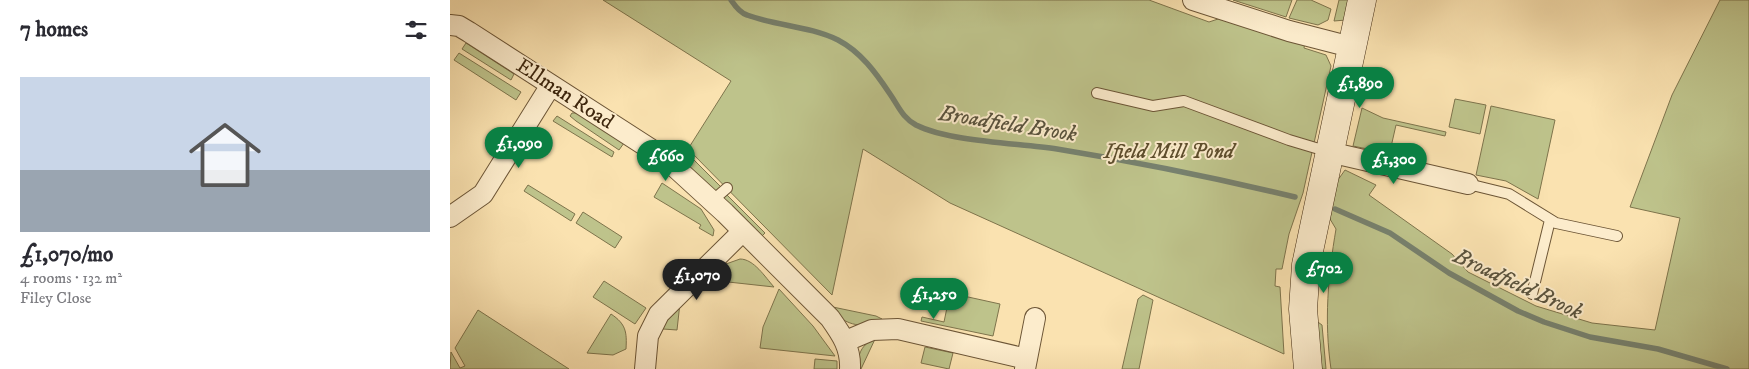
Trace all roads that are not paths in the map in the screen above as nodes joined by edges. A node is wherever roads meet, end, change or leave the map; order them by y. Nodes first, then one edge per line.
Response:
1 (1193, 0) edge
2 (1362, 0) edge
3 (450, 25) edge
4 (1351, 47) junction
5 (550, 85) junction
6 (1097, 93) dead end
7 (1329, 152) junction
8 (1468, 184) joint
9 (450, 217) edge
10 (1550, 220) junction
11 (743, 231) junction
12 (1617, 236) dead end
13 (1532, 294) dead end
14 (1035, 318) dead end
15 (846, 341) junction
16 (1026, 364) edge
17 (645, 369) edge
18 (850, 369) edge
19 (1308, 369) edge

1 - 4 street
2 - 4 street
3 - 5 street, Ellman Road
4 - 7 street
5 - 9 street
5 - 11 street, Ellman Road
6 - 7 lane
7 - 8 street
7 - 19 street
8 - 10 lane
10 - 12 lane
10 - 13 lane
11 - 15 street, Ellman Road
11 - 17 street
14 - 16 street
15 - 16 street
15 - 18 street, Ellman Road

